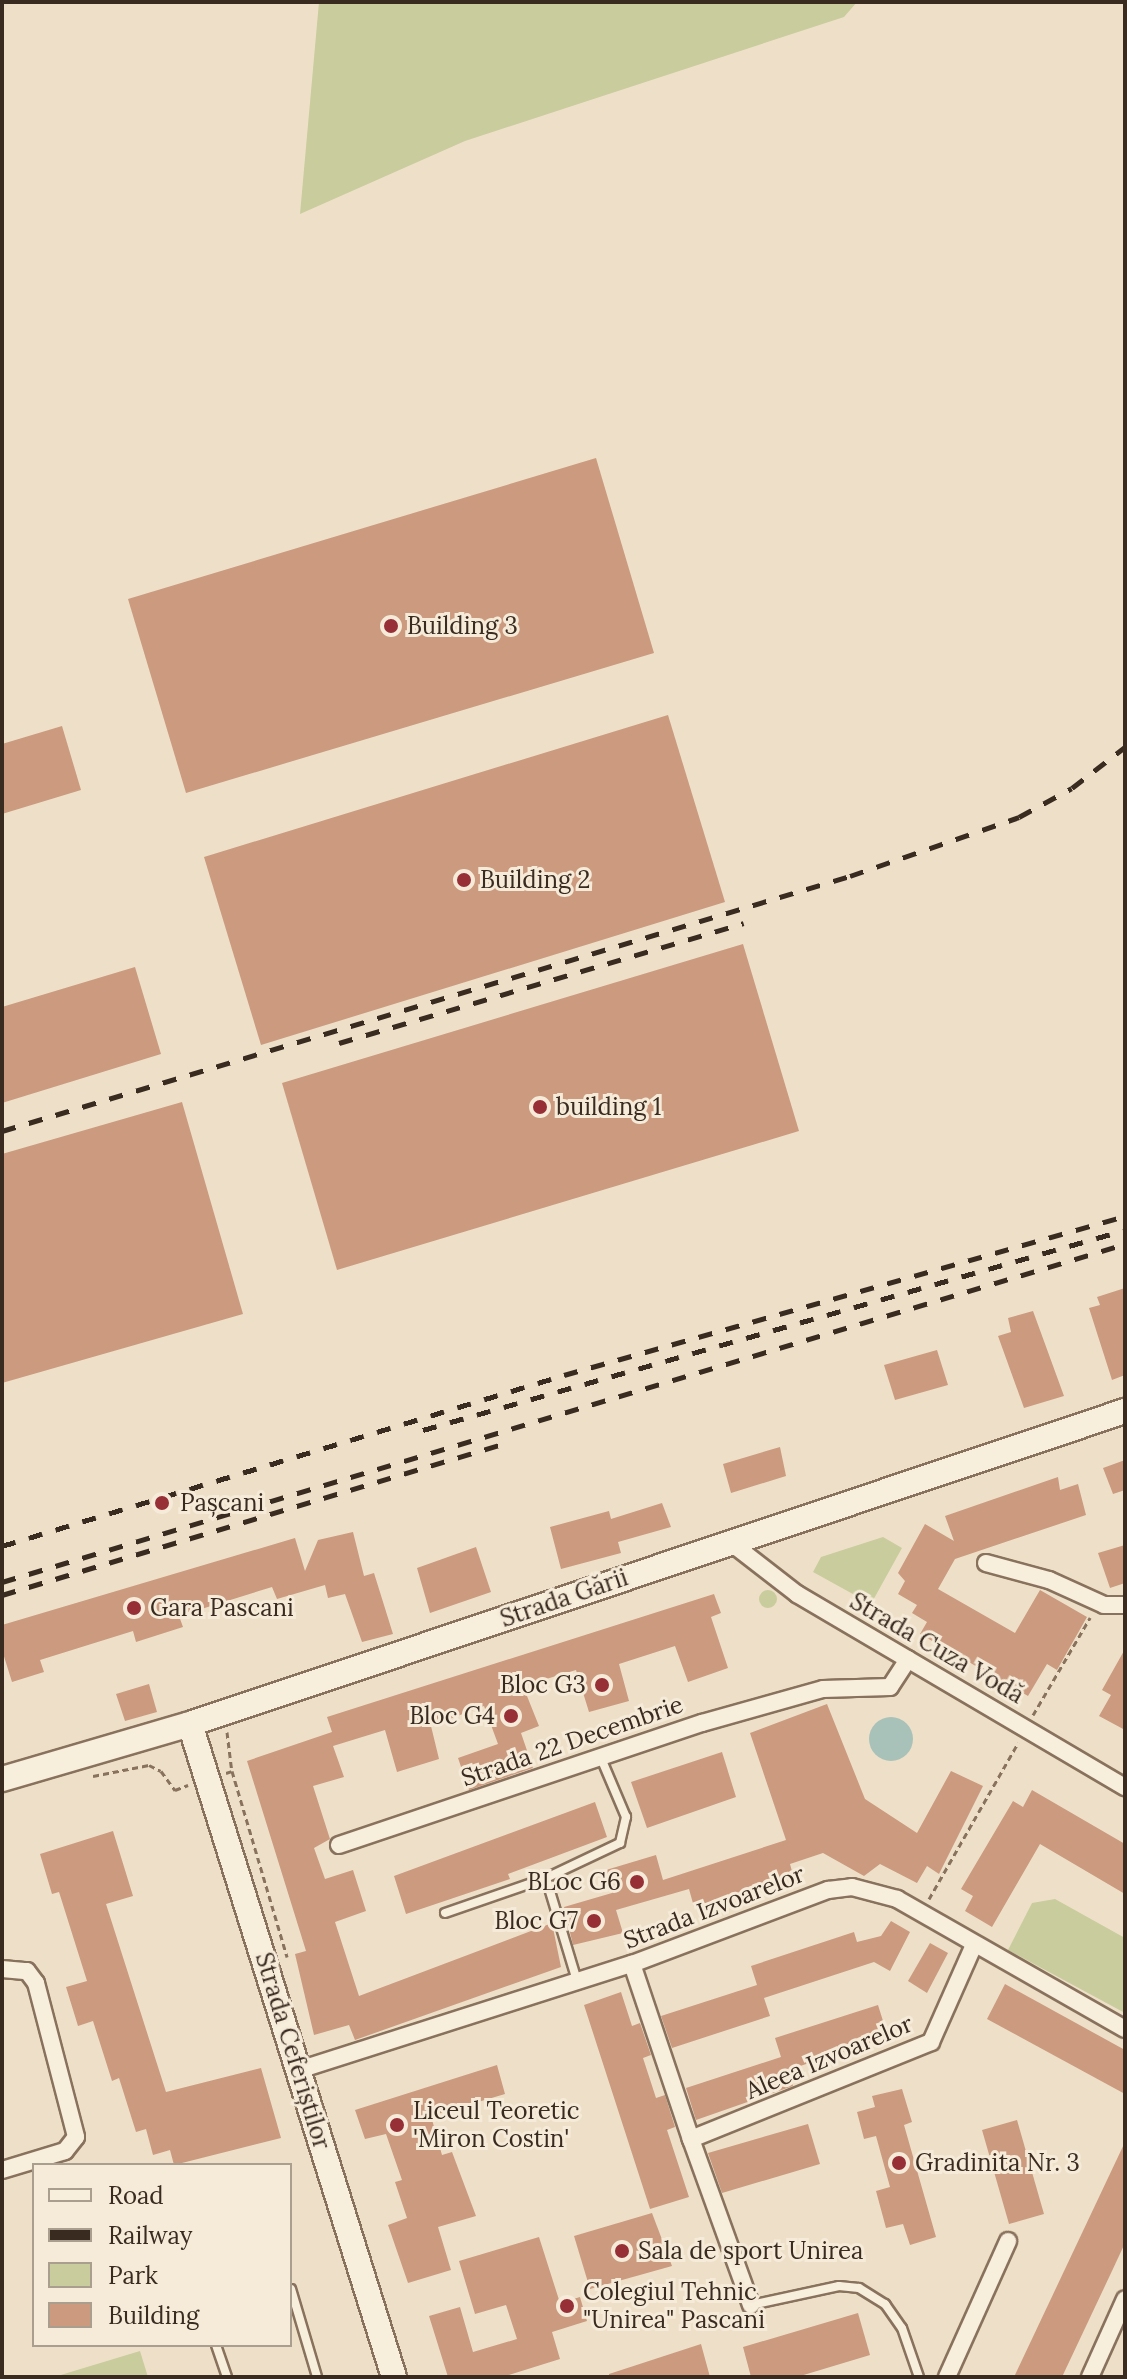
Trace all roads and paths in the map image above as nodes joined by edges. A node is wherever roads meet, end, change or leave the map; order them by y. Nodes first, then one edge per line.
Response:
1 (1125, 1411) edge
2 (730, 1542) junction
3 (986, 1563) dead end
4 (1104, 1605) junction
5 (1125, 1605) edge
6 (908, 1659) junction
7 (222, 1714) junction
8 (190, 1724) junction
9 (1026, 1728) junction
10 (601, 1758) junction
11 (232, 1771) junction
12 (223, 1774) dead end
13 (87, 1778) dead end
14 (2, 1779) edge
15 (1125, 1787) edge
16 (182, 1788) dead end
17 (339, 1845) dead end
18 (546, 1878) junction
19 (445, 1913) dead end
20 (921, 1913) junction
21 (974, 1945) junction
22 (289, 1964) dead end
23 (632, 1964) junction
24 (2, 1969) edge
25 (577, 1981) junction
26 (1125, 2029) edge
27 (299, 2070) junction
28 (691, 2139) junction
29 (2, 2170) edge
30 (1008, 2241) dead end
31 (292, 2292) edge
32 (1125, 2299) edge
33 (751, 2305) joint
34 (217, 2347) edge
35 (227, 2377) edge
36 (317, 2377) edge
37 (394, 2377) edge
38 (919, 2377) edge
39 (947, 2377) edge
40 (1090, 2377) edge

1 - 2 street, Strada Gării
2 - 6 street, Strada Cuza Vodă
2 - 7 street, Strada Gării
3 - 4 street
4 - 5 street
4 - 9 path
6 - 9 street, Strada Cuza Vodă
6 - 10 street, Strada 22 Decembrie
7 - 8 street, Strada Gării
7 - 11 path
8 - 14 street, Strada Gării
8 - 27 street, Strada Ceferiștilor
9 - 15 street, Strada Cuza Vodă
9 - 20 path
10 - 17 street, Strada 22 Decembrie
10 - 18 lane
11 - 12 path
11 - 22 path
13 - 16 path
18 - 19 lane
18 - 25 lane
20 - 21 street, Strada Izvoarelor
20 - 23 street, Strada Izvoarelor
21 - 26 street, Strada Izvoarelor
21 - 28 street, Aleea Izvoarelor
23 - 25 street, Strada Izvoarelor
23 - 28 street
24 - 29 street
25 - 27 street, Strada Izvoarelor
27 - 37 street, Strada Ceferiștilor
28 - 33 street
30 - 39 street
31 - 36 lane
32 - 40 street
33 - 38 lane
34 - 35 lane

